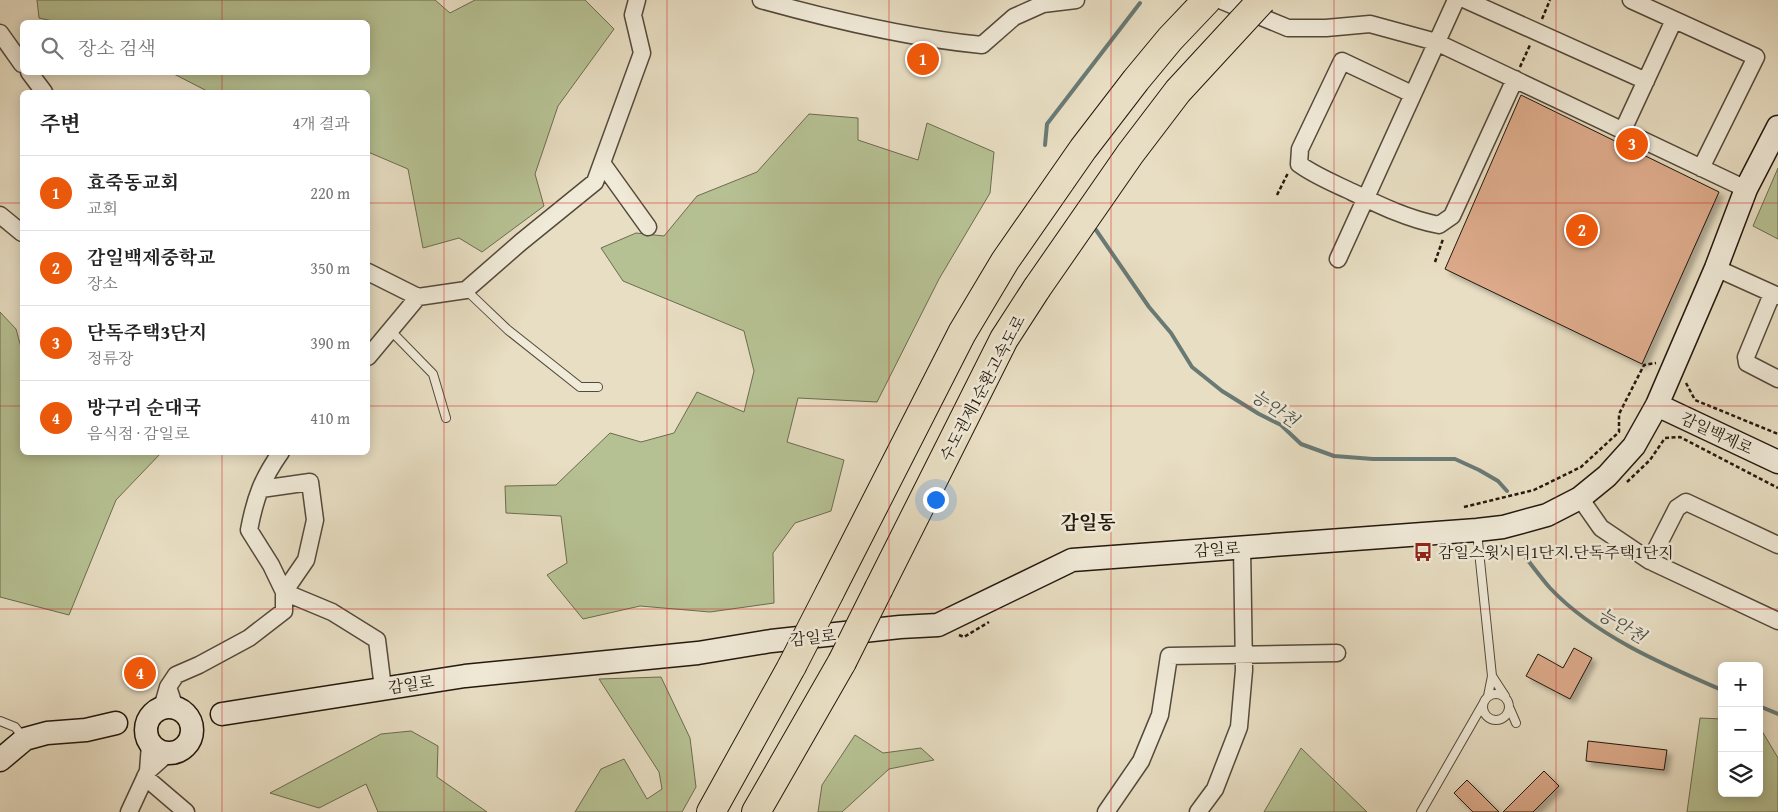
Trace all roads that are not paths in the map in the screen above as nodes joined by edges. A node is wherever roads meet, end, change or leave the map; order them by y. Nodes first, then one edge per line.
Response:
1 (637, 0) edge
2 (761, 0) edge
3 (1076, 0) edge
4 (1207, 0) edge
5 (1220, 0) edge
6 (1262, 0) edge
7 (1456, 0) edge
8 (1466, 0) edge
9 (1630, 0) edge
10 (1674, 20) junction
11 (0, 33) edge
12 (1436, 42) junction
13 (20, 61) edge
14 (31, 75) edge
15 (1515, 79) junction
16 (1646, 81) junction
17 (42, 90) edge
18 (1412, 94) junction
19 (1778, 128) edge
20 (1623, 130) junction
21 (602, 162) junction
22 (1701, 168) junction
23 (1746, 189) junction
24 (1364, 198) junction
25 (0, 215) edge
26 (648, 227) dead end
27 (20, 231) edge
28 (1338, 259) dead end
29 (1716, 268) junction
30 (370, 273) edge
31 (466, 290) junction
32 (1775, 295) edge
33 (418, 297) junction
34 (391, 331) junction
35 (370, 356) edge
36 (1778, 379) edge
37 (598, 386) dead end
38 (1657, 405) junction
39 (446, 418) dead end
40 (279, 455) edge
41 (1778, 462) edge
42 (261, 489) junction
43 (1580, 498) junction
44 (1477, 530) junction
45 (1778, 545) edge
46 (1242, 547) junction
47 (1650, 561) junction
48 (284, 592) junction
49 (1778, 621) edge
50 (1338, 653) dead end
51 (1244, 655) junction
52 (1492, 676) junction
53 (383, 688) junction
54 (1505, 696) junction
55 (1486, 700) junction
56 (1510, 709) junction
57 (222, 714) junction
58 (162, 717) junction
59 (1489, 718) junction
60 (1502, 719) junction
61 (0, 721) edge
62 (1473, 722) junction
63 (193, 734) junction
64 (24, 739) junction
65 (0, 760) edge
66 (147, 774) junction
67 (1109, 811) edge
68 (129, 812) edge
69 (186, 812) edge
70 (711, 812) edge
71 (756, 812) edge
72 (1198, 812) edge
73 (1421, 812) edge

1 - 21 street
2 - 3 street
4 - 70 highway, bridge
5 - 12 street
6 - 71 highway, 수도권제1순환고속도로, bridge
7 - 12 street
8 - 16 street
9 - 10 street
10 - 16 street
10 - 22 street
11 - 13 street
12 - 15 street
12 - 18 street
14 - 17 street
15 - 20 street
15 - 24 street
16 - 20 street
18 - 24 street
18 - 24 street
19 - 23 street, 감일로
20 - 22 street
21 - 26 street
21 - 31 street
22 - 23 street
23 - 29 street, 감일로
24 - 28 street
25 - 27 street
29 - 32 street
29 - 38 street, 감일로
30 - 33 street
31 - 33 street
31 - 37 lane
32 - 36 street
33 - 34 street
34 - 35 street
34 - 39 lane
38 - 41 street, 감일백제로
38 - 43 street, 감일로
40 - 42 street
42 - 48 street
42 - 48 street
43 - 44 street, 감일로
43 - 47 street
44 - 46 street, 감일로
44 - 52 lane
45 - 47 street
46 - 51 street
46 - 53 street, 감일로
47 - 49 street
48 - 53 street
48 - 58 street
50 - 51 street
51 - 67 street
51 - 72 street
52 - 54 lane
52 - 55 lane
53 - 57 street, 감일로
54 - 55 lane
54 - 56 lane
55 - 59 lane
55 - 62 lane
56 - 60 lane
56 - 60 lane
57 - 58 street, 감일로
57 - 63 street, 감일로
58 - 63 street
58 - 63 street, 감일로
58 - 64 street, 감일로
58 - 66 street
59 - 60 lane
59 - 62 lane
61 - 64 lane
62 - 73 lane
64 - 65 street, 감일로
66 - 68 street
66 - 69 street

